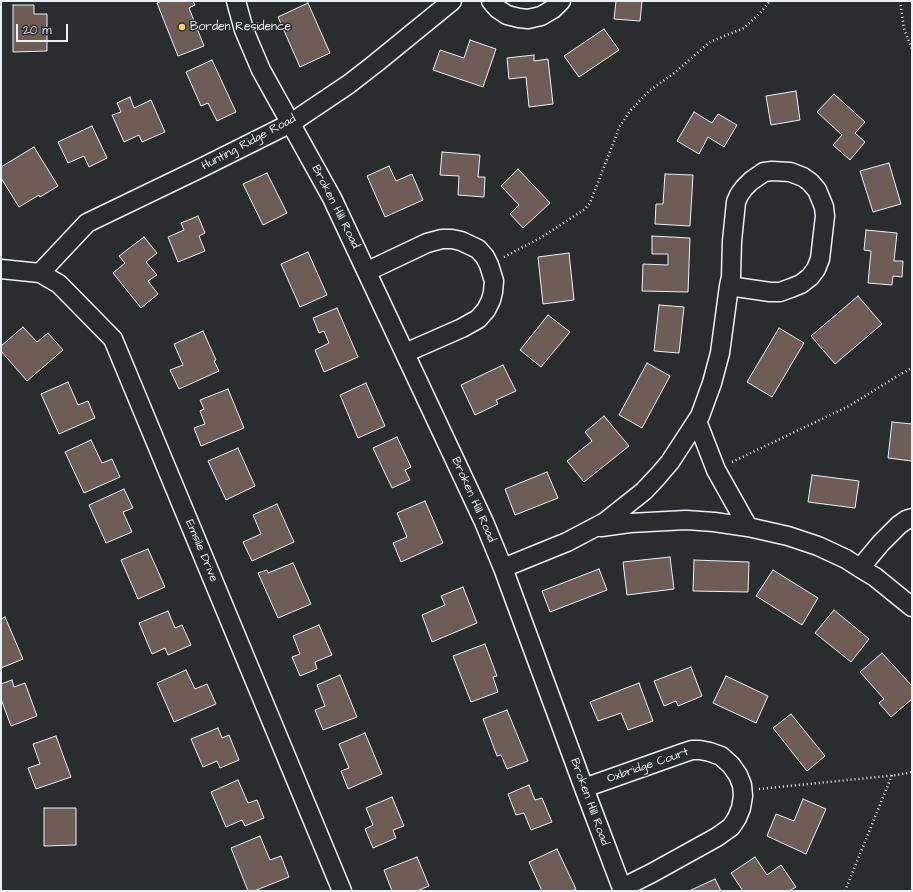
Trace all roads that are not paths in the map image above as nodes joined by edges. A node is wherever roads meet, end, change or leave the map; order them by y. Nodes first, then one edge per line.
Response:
1 (236, 1) edge
2 (452, 1) edge
3 (491, 1) edge
4 (561, 1) edge
5 (291, 123) junction
6 (1, 269) edge
7 (368, 271) junction
8 (40, 273) junction
9 (729, 286) junction
10 (405, 353) junction
11 (697, 421) junction
12 (912, 518) edge
13 (596, 527) junction
14 (748, 527) junction
15 (503, 568) junction
16 (860, 568) junction
17 (912, 607) edge
18 (584, 788) junction
19 (622, 890) edge
20 (342, 891) edge

1 - 5 street, Broken Hill Road
2 - 5 street, Hunting Ridge Road
3 - 4 street
5 - 7 street, Broken Hill Road
5 - 8 street, Hunting Ridge Road
6 - 8 street, Emsile Drive
7 - 10 street, Broken Hill Road
7 - 10 street
8 - 20 street, Emsile Drive
9 - 9 street
9 - 11 street
10 - 15 street, Broken Hill Road
11 - 13 street
11 - 14 street
12 - 16 street
13 - 14 street
13 - 15 street
14 - 16 street
15 - 18 street, Broken Hill Road
16 - 17 street
18 - 19 street, Broken Hill Road
18 - 19 street, Oxbridge Court

